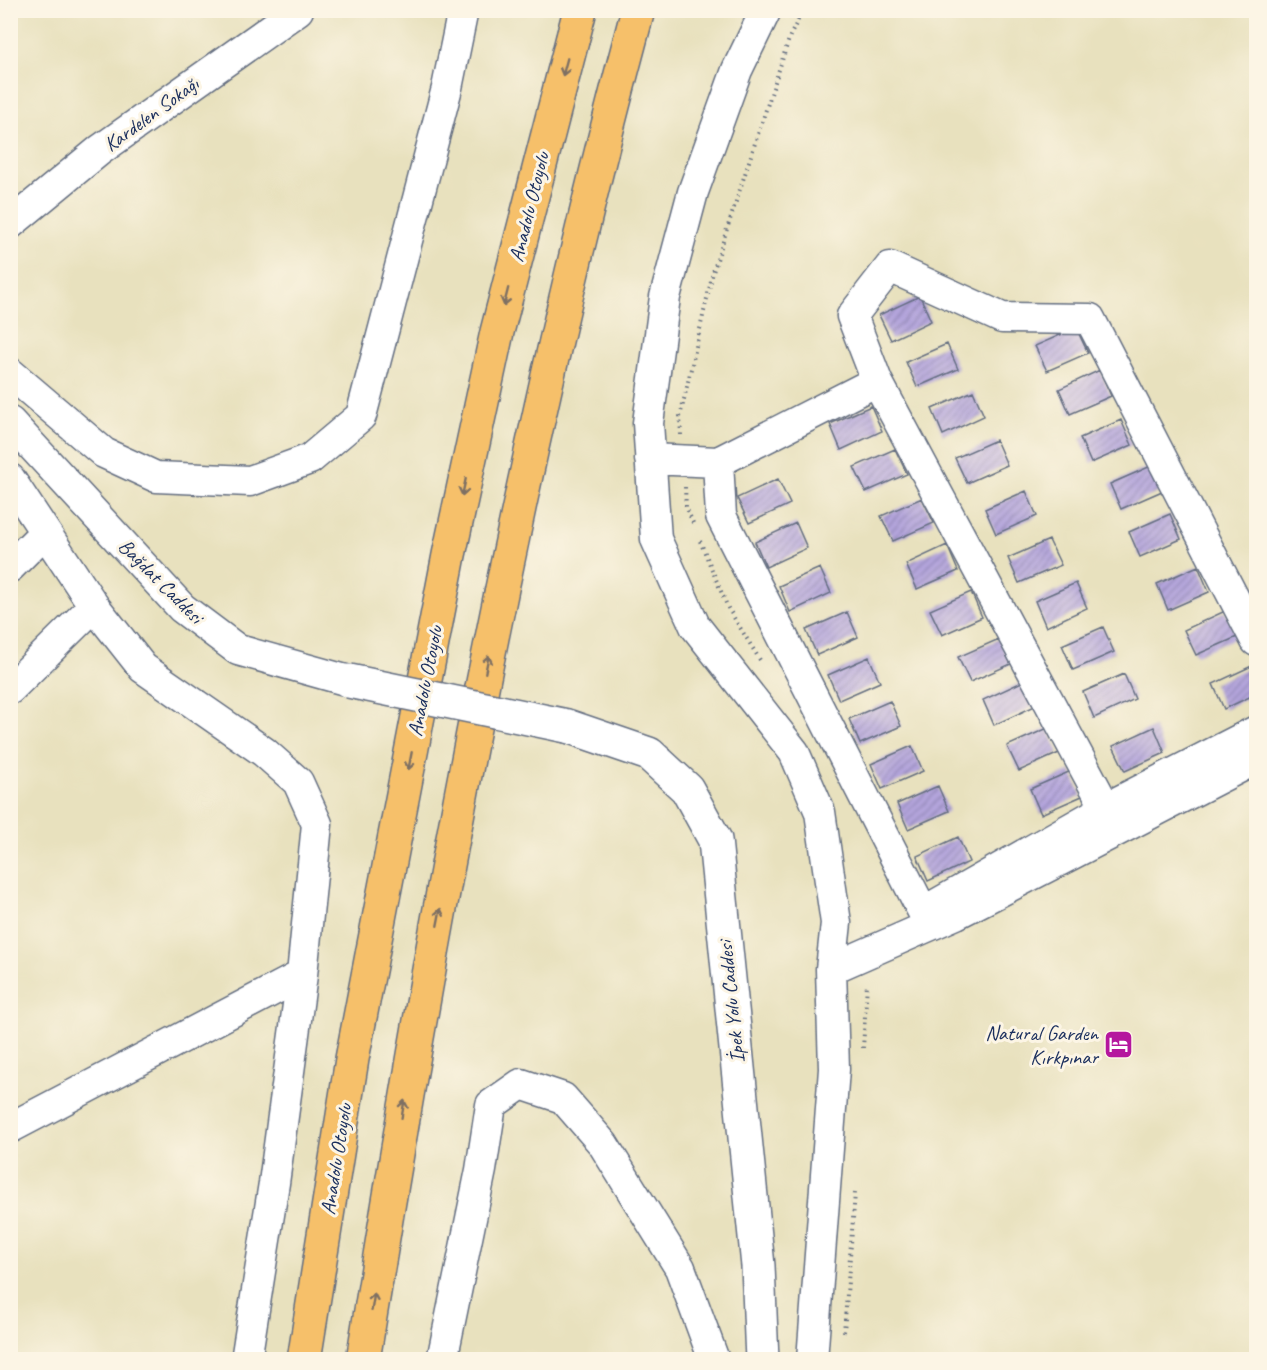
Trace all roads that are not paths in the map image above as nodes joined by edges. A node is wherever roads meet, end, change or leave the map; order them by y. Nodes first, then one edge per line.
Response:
1 (298, 10) edge
2 (463, 10) edge
3 (580, 10) edge
4 (638, 10) edge
5 (766, 10) edge
6 (10, 224) edge
7 (10, 373) edge
8 (877, 381) junction
9 (10, 422) edge
10 (650, 459) junction
11 (718, 462) junction
12 (10, 479) edge
13 (44, 533) junction
14 (10, 567) edge
15 (94, 606) junction
16 (1257, 641) edge
17 (350, 681) joint
18 (10, 689) edge
19 (1257, 731) edge
20 (1257, 759) edge
21 (1106, 808) junction
22 (831, 969) junction
23 (302, 975) junction
24 (10, 1128) edge
25 (246, 1359) edge
26 (304, 1359) edge
27 (363, 1359) edge
28 (442, 1359) edge
29 (714, 1359) edge
30 (762, 1359) edge
31 (812, 1359) edge

1 - 6 street, Kardelen Sokağı
2 - 7 street
3 -> 26 highway, Anadolu Otoyolu
27 -> 4 highway
5 - 10 street
8 - 11 street
8 - 16 street
8 - 21 street
9 - 17 street, Bağdat Caddesi
10 - 11 street
10 - 22 street
11 - 21 street
12 - 13 street
13 - 14 street
13 - 15 street
15 - 18 street
15 - 23 street
17 - 30 street, İpek Yolu Caddesi, bridge
19 - 21 street
20 - 22 street
22 - 31 street
23 - 24 street
23 - 25 street
28 - 29 street

